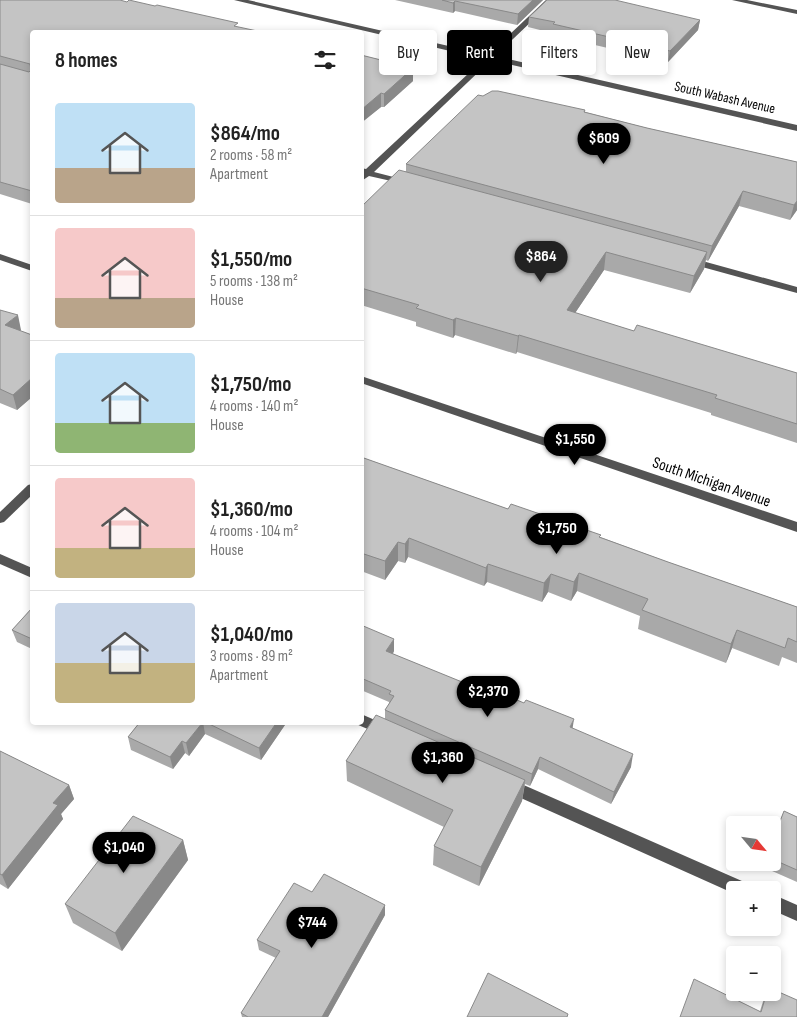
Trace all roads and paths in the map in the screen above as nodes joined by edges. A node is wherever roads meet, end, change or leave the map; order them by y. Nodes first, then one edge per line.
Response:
1 (238, 0) edge
2 (550, 0) edge
3 (736, 0) edge
4 (797, 12) edge
5 (512, 36) edge
6 (447, 47) edge
7 (512, 62) edge
8 (470, 75) edge
9 (797, 128) edge
10 (364, 173) edge
11 (364, 174) edge
12 (420, 187) edge
13 (674, 256) edge
14 (0, 257) edge
15 (30, 267) edge
16 (797, 290) edge
17 (364, 380) edge
18 (30, 490) edge
19 (0, 519) edge
20 (797, 527) edge
21 (0, 559) edge
22 (30, 572) edge
23 (364, 721) edge
24 (398, 736) edge
25 (498, 780) edge
26 (726, 882) edge
27 (781, 906) edge
28 (797, 913) edge

1 - 6 street, South Wabash Avenue
2 - 5 street
3 - 4 street
7 - 9 street, South Wabash Avenue
8 - 10 street
11 - 12 street
13 - 16 street
14 - 15 street
17 - 20 street, South Michigan Avenue
18 - 19 street
21 - 22 street
23 - 24 street
25 - 26 street
27 - 28 street

